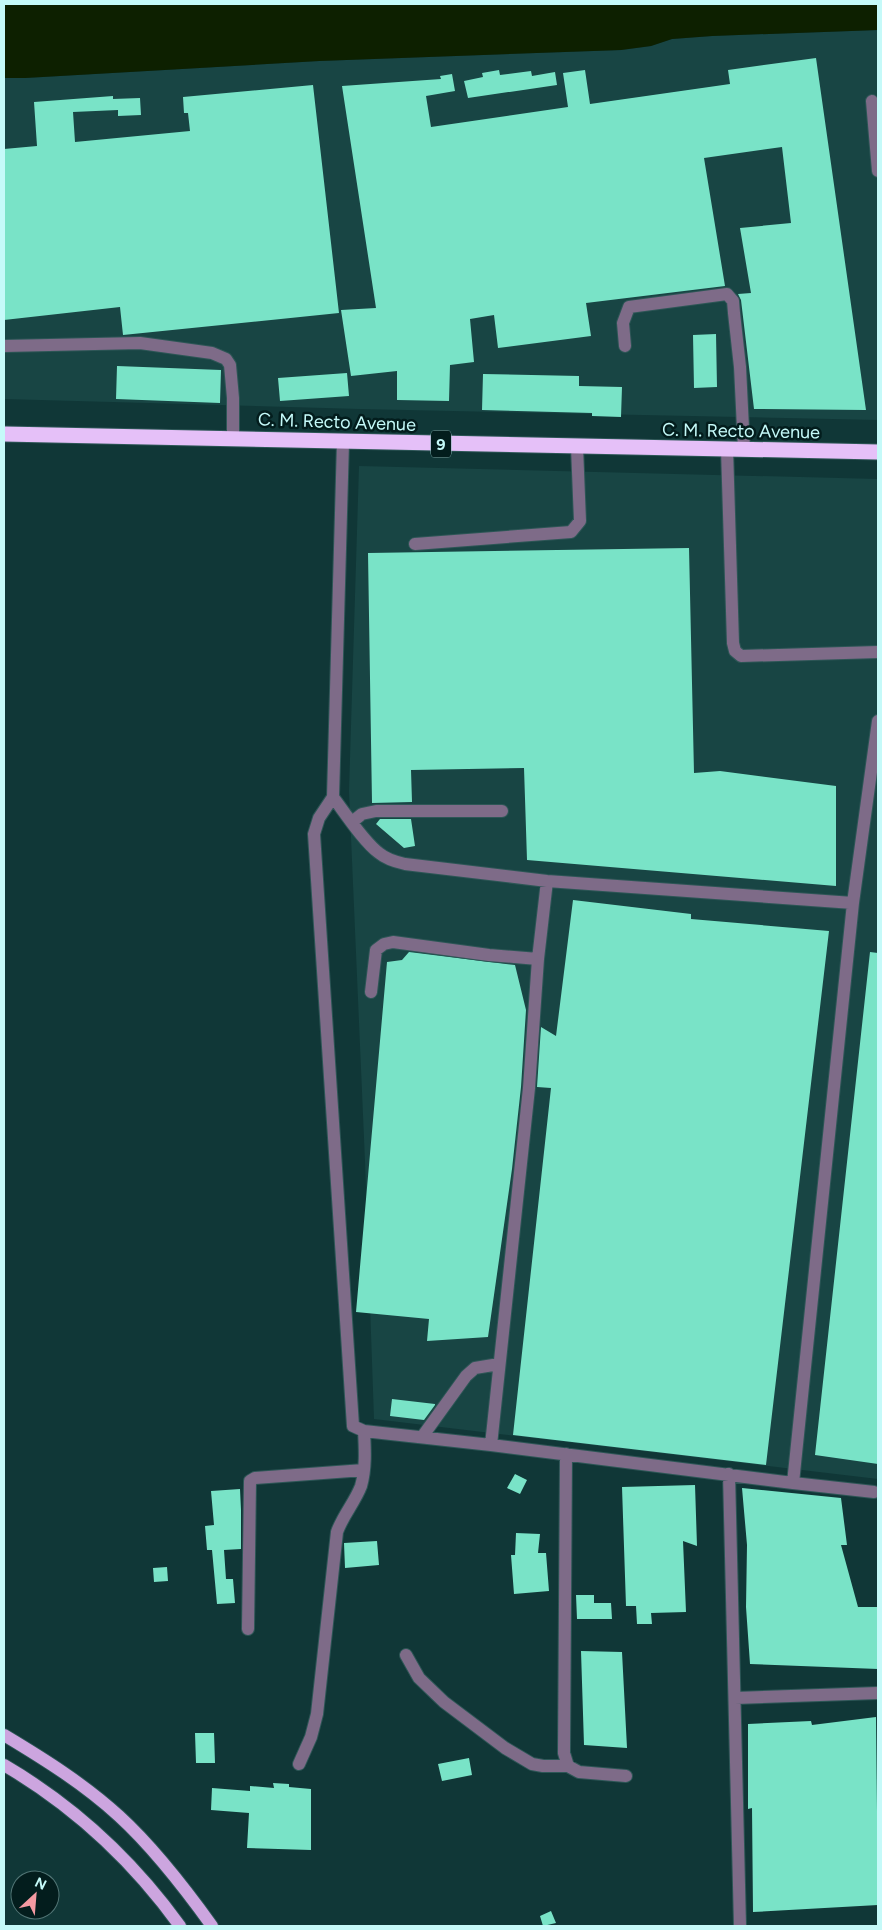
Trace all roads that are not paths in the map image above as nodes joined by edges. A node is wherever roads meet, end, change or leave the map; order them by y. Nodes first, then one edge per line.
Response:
1 (872, 101) dead end
2 (878, 171) edge
3 (4, 346) edge
4 (625, 346) dead end
5 (4, 434) edge
6 (233, 438) junction
7 (343, 442) junction
8 (577, 447) junction
9 (727, 449) junction
10 (744, 449) junction
11 (878, 452) edge
12 (415, 544) dead end
13 (878, 652) edge
14 (878, 722) edge
15 (333, 797) junction
16 (502, 811) dead end
17 (352, 822) junction
18 (547, 881) junction
19 (853, 902) junction
20 (538, 959) junction
21 (371, 992) dead end
22 (499, 1364) junction
23 (364, 1431) junction
24 (422, 1437) junction
25 (491, 1444) junction
26 (566, 1454) junction
27 (364, 1470) junction
28 (729, 1474) junction
29 (793, 1482) junction
30 (874, 1492) dead end
31 (248, 1629) dead end
32 (406, 1655) dead end
33 (878, 1693) edge
34 (735, 1698) junction
35 (4, 1735) edge
36 (300, 1764) dead end
37 (4, 1765) edge
38 (568, 1766) junction
39 (626, 1776) dead end
40 (180, 1926) edge
41 (212, 1926) edge
42 (740, 1926) edge

1 - 2 lane
3 - 6 lane
4 - 10 lane
5 - 6 highway, C. M. Recto Avenue / 9
6 - 7 highway, C. M. Recto Avenue / 9
7 - 8 highway, C. M. Recto Avenue / 9
7 - 15 lane
8 - 9 highway, C. M. Recto Avenue / 9
8 - 12 lane
9 - 10 highway, C. M. Recto Avenue / 9
9 - 13 lane
10 - 11 highway, C. M. Recto Avenue / 9
14 - 19 lane
15 - 17 lane
15 - 23 lane
16 - 17 lane
17 - 18 lane
18 - 19 lane
18 - 20 lane
19 - 29 lane
20 - 21 lane
20 - 22 lane
22 - 24 lane
22 - 25 lane
23 - 24 lane
23 - 27 lane
24 - 25 lane
25 - 26 lane
26 - 28 lane
26 - 38 lane
27 - 31 lane
27 - 36 lane
28 - 29 lane
28 - 34 lane
29 - 30 lane
32 - 38 lane
33 - 34 lane
34 - 42 lane
35 - 41 main road
37 - 40 main road
38 - 39 lane

